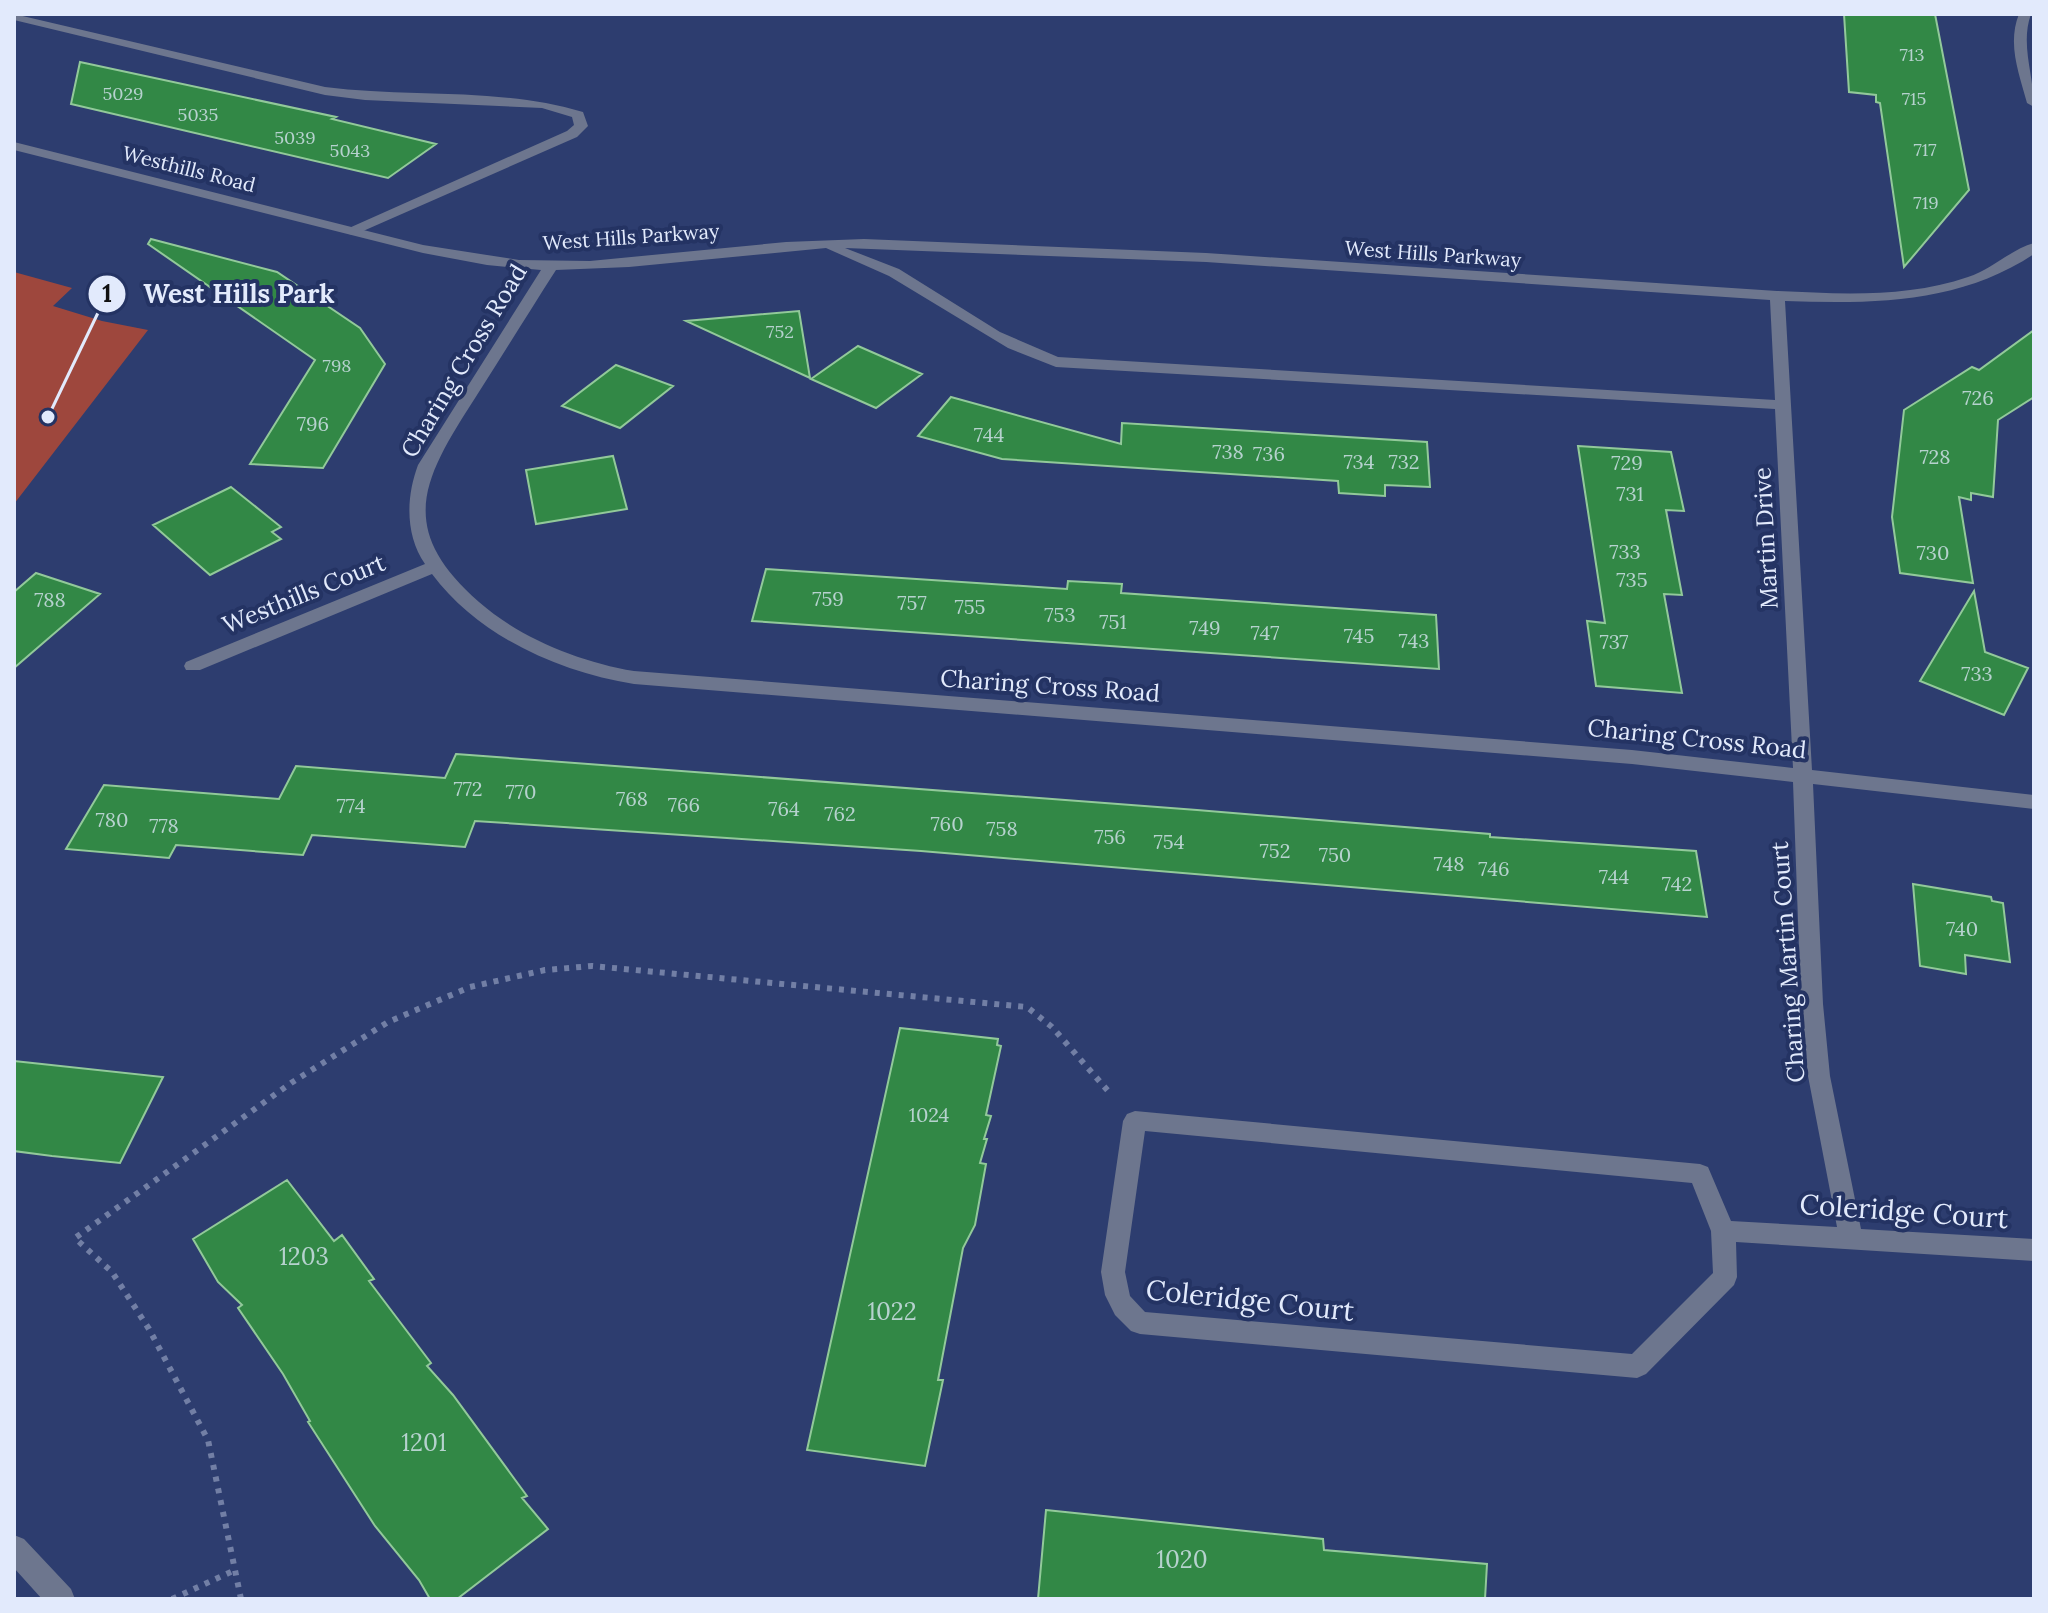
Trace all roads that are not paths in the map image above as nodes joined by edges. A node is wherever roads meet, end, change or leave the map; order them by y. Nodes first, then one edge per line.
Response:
1 (2025, 14) edge
2 (14, 16) edge
3 (2034, 103) edge
4 (14, 146) edge
5 (354, 231) junction
6 (818, 242) junction
7 (2034, 247) edge
8 (551, 266) junction
9 (1777, 296) junction
10 (1783, 405) junction
11 (434, 567) junction
12 (193, 666) dead end
13 (1803, 777) junction
14 (2034, 802) edge
15 (1723, 1231) junction
16 (1851, 1237) junction
17 (2034, 1250) edge
18 (14, 1548) edge
19 (61, 1599) edge

1 - 3 street
2 - 5 street
4 - 5 street, Westhills Road
5 - 8 street, West Hills Parkway
6 - 8 street, West Hills Parkway
6 - 9 street, West Hills Parkway
6 - 10 street, West Hills Parkway
7 - 9 street, West Hills Parkway
8 - 11 street, Charing Cross Road
9 - 10 street, Martin Drive
10 - 13 street, Martin Drive
11 - 12 street, Westhills Court
11 - 13 street, Charing Cross Road
13 - 14 street, Charing Cross Road
13 - 16 street, Charing Martin Court
15 - 15 street, Coleridge Court
15 - 16 street, Coleridge Court
16 - 17 street, Coleridge Court
18 - 19 street

